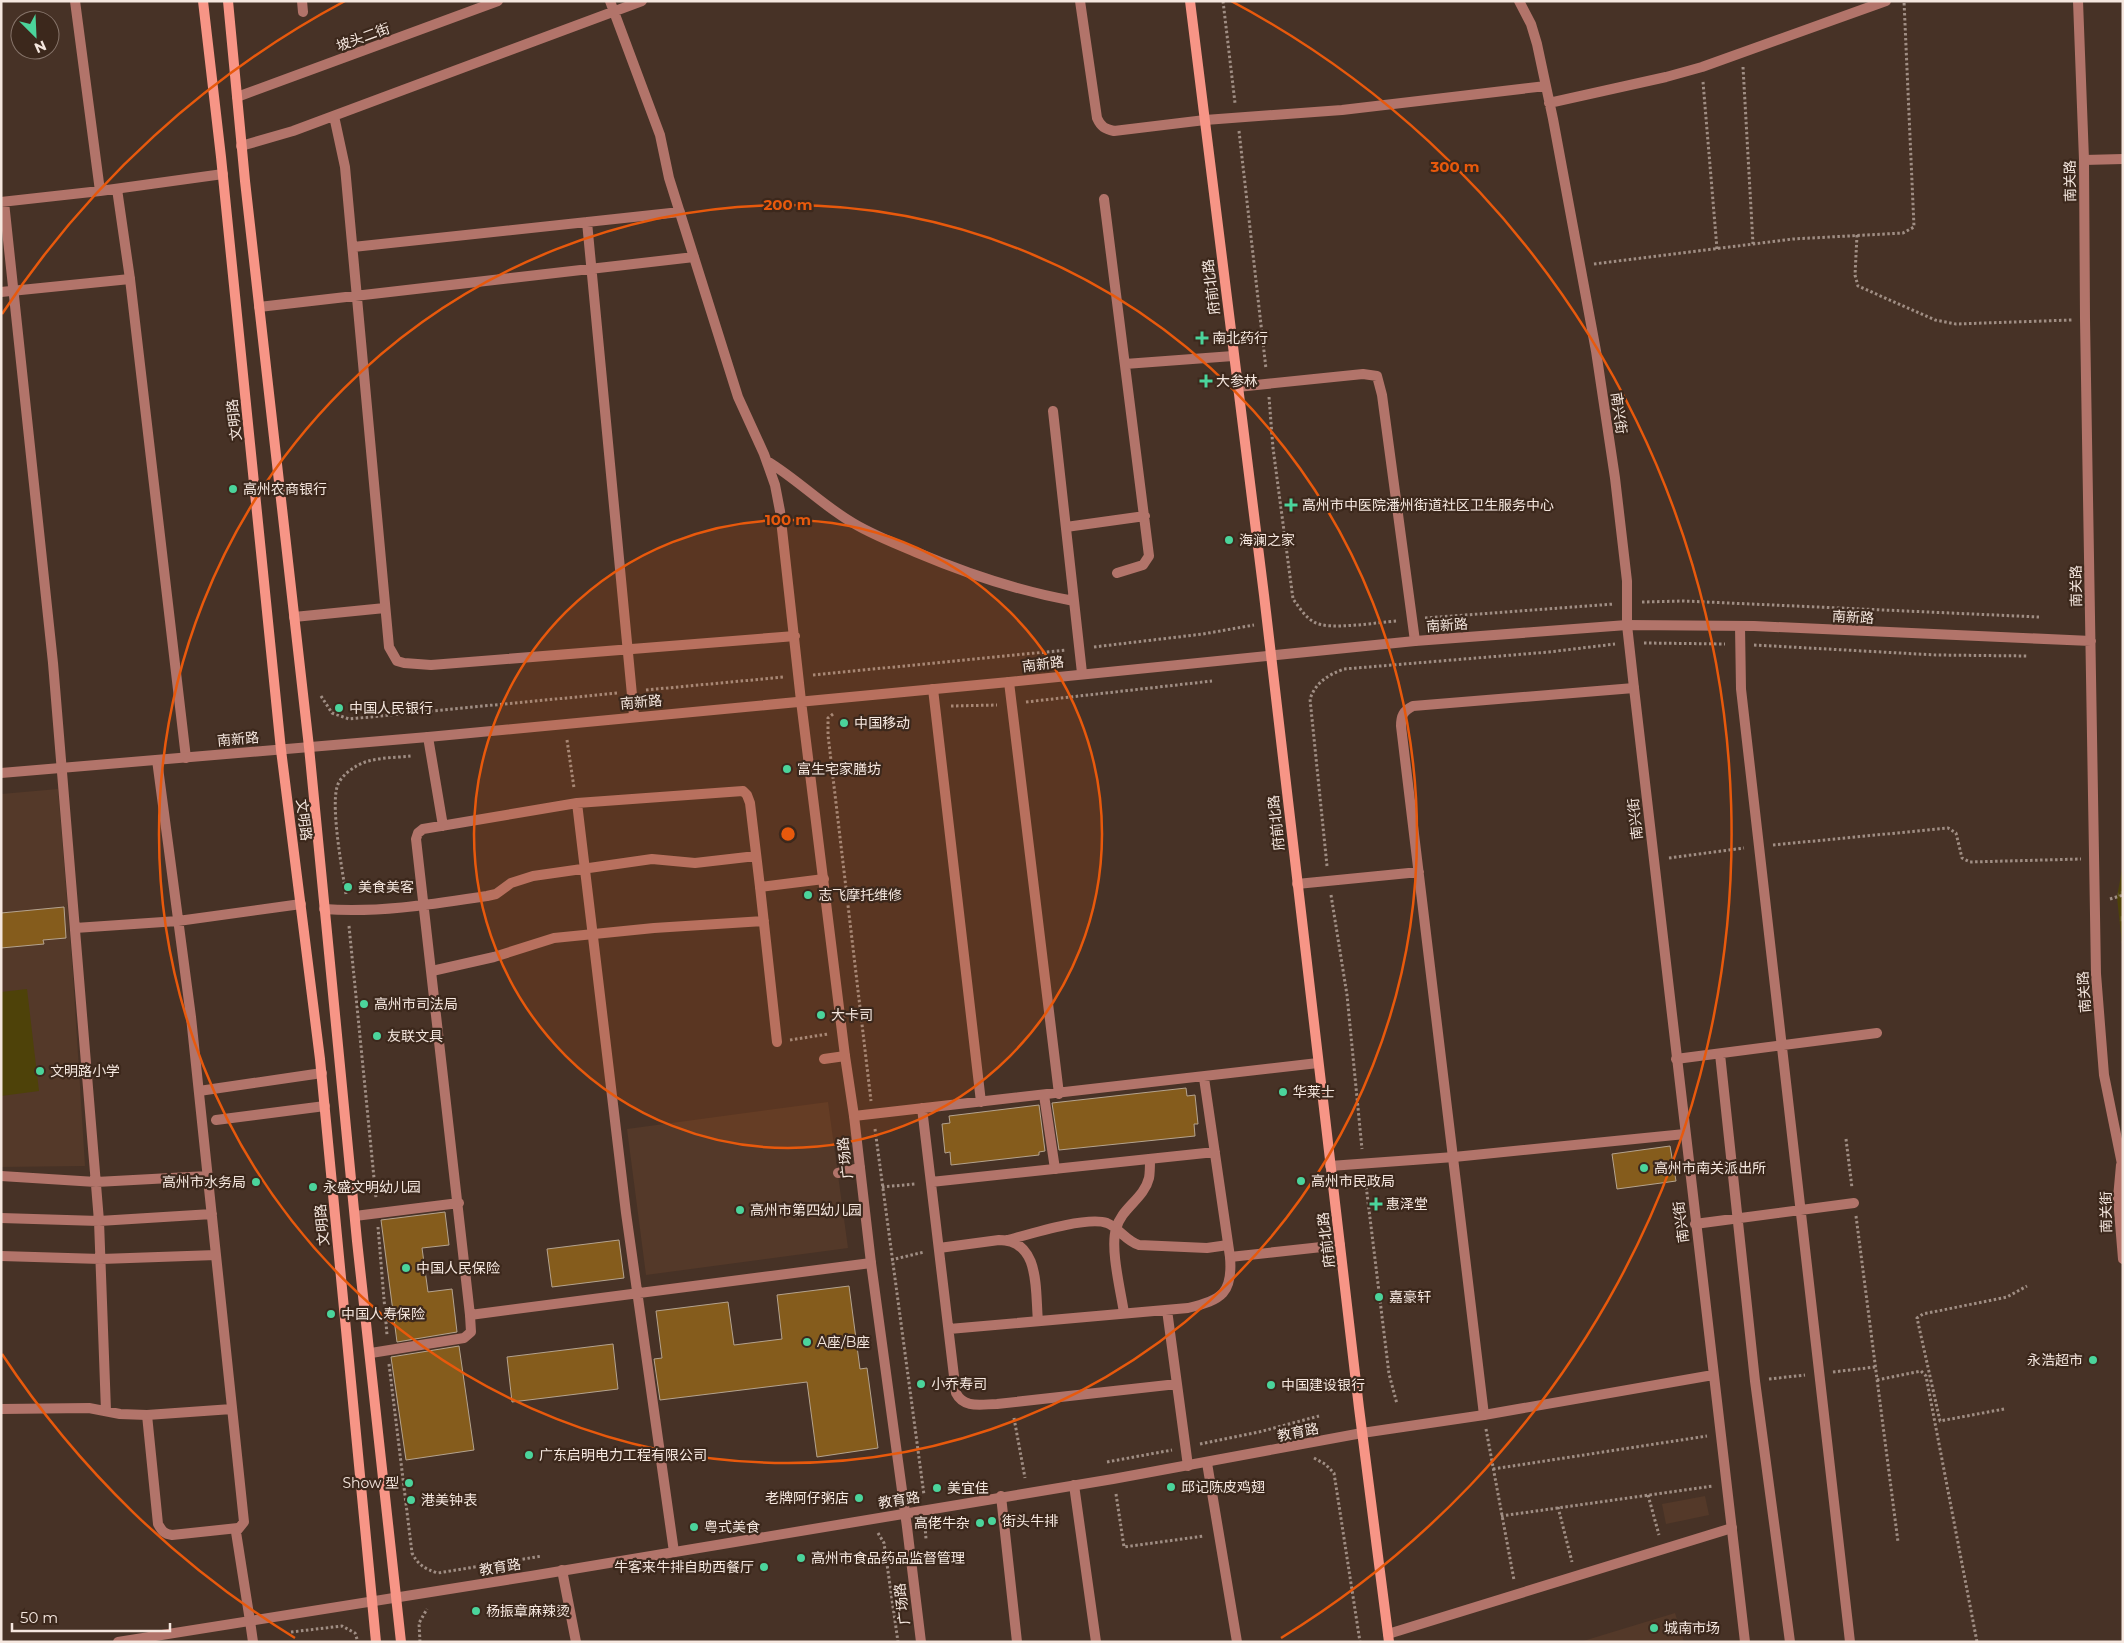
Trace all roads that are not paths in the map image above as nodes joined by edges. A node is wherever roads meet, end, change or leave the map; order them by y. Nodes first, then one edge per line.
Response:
1 (75, 1) edge
2 (203, 1) edge
3 (228, 1) edge
4 (498, 1) edge
5 (610, 1) edge
6 (642, 1) edge
7 (1080, 1) edge
8 (1190, 1) edge
9 (1519, 1) edge
10 (1886, 1) edge
11 (2078, 1) edge
12 (614, 12) junction
13 (1546, 86) junction
14 (237, 97) junction
15 (1549, 103) junction
16 (334, 116) junction
17 (1204, 120) junction
18 (241, 146) junction
19 (2123, 159) edge
20 (2084, 160) junction
21 (223, 174) junction
22 (117, 189) junction
23 (100, 191) junction
24 (1104, 199) dead end
25 (3, 202) edge
26 (680, 212) junction
27 (587, 222) junction
28 (354, 247) junction
29 (694, 257) junction
30 (591, 270) junction
31 (130, 279) junction
32 (14, 290) junction
33 (1, 292) edge
34 (357, 296) junction
35 (259, 307) junction
36 (1233, 356) junction
37 (1125, 364) junction
38 (1237, 387) junction
39 (1053, 411) dead end
40 (767, 461) junction
41 (1145, 516) junction
42 (1066, 527) junction
43 (1117, 573) dead end
44 (1074, 601) junction
45 (385, 608) junction
46 (294, 617) junction
47 (1627, 625) junction
48 (1740, 626) junction
49 (795, 636) junction
50 (1415, 641) junction
51 (2091, 641) junction
52 (626, 650) junction
53 (1270, 655) junction
54 (1082, 673) junction
55 (1010, 682) junction
56 (1634, 688) junction
57 (933, 689) junction
58 (801, 701) junction
59 (634, 716) junction
60 (428, 737) junction
61 (309, 747) junction
62 (281, 750) junction
63 (186, 758) junction
64 (157, 760) junction
65 (61, 769) junction
66 (1, 773) edge
67 (577, 803) junction
68 (443, 826) junction
69 (756, 856) junction
70 (585, 868) junction
71 (1419, 872) junction
72 (824, 879) junction
73 (1297, 884) junction
74 (760, 887) junction
75 (300, 904) junction
76 (424, 905) junction
77 (324, 909) junction
78 (764, 921) junction
79 (178, 922) junction
80 (74, 928) junction
81 (592, 935) junction
82 (432, 971) junction
83 (1877, 1033) dead end
84 (777, 1042) road end
85 (1782, 1046) junction
86 (1720, 1054) junction
87 (845, 1056) junction
88 (824, 1059) dead end
89 (1676, 1059) junction
90 (1318, 1064) junction
91 (322, 1073) junction
92 (1204, 1078) junction
93 (198, 1091) junction
94 (1058, 1094) junction
95 (1044, 1096) junction
96 (982, 1102) junction
97 (325, 1106) junction
98 (922, 1108) junction
99 (854, 1116) junction
100 (216, 1120) dead end
101 (1685, 1134) junction
102 (1215, 1152) junction
103 (1454, 1158) junction
104 (1150, 1159) junction
105 (1330, 1166) junction
106 (2122, 1167) edge
107 (860, 1168) junction
108 (1055, 1169) junction
109 (838, 1173) dead end
110 (1, 1176) edge
111 (208, 1176) junction
112 (96, 1182) junction
113 (931, 1182) junction
114 (459, 1203) junction
115 (1854, 1203) road end
116 (1801, 1210) junction
117 (212, 1214) junction
118 (355, 1216) junction
119 (1, 1218) edge
120 (1738, 1218) junction
121 (99, 1221) junction
122 (1696, 1224) junction
123 (1116, 1230) junction
124 (1008, 1240) junction
125 (1228, 1245) junction
126 (1340, 1245) junction
127 (939, 1248) junction
128 (216, 1255) junction
129 (1, 1256) edge
130 (1230, 1257) junction
131 (101, 1259) junction
132 (2123, 1260) edge
133 (871, 1263) junction
134 (637, 1292) junction
135 (1167, 1310) junction
136 (1124, 1313) junction
137 (470, 1314) junction
138 (1038, 1321) junction
139 (949, 1329) junction
140 (371, 1353) junction
141 (1713, 1376) junction
142 (1177, 1384) junction
143 (1, 1409) edge
144 (232, 1409) junction
145 (106, 1411) junction
146 (147, 1415) junction
147 (1484, 1415) junction
148 (1362, 1433) junction
149 (1208, 1463) junction
150 (1188, 1466) junction
151 (1074, 1485) junction
152 (1001, 1496) junction
153 (905, 1513) junction
154 (238, 1528) junction
155 (1732, 1528) junction
156 (674, 1552) junction
157 (562, 1570) junction
158 (396, 1597) junction
159 (372, 1601) junction
160 (250, 1621) junction
161 (1389, 1638) edge
162 (118, 1642) edge
163 (253, 1642) edge
164 (376, 1642) edge
165 (401, 1642) edge
166 (576, 1642) edge
167 (921, 1642) edge
168 (1017, 1642) edge
169 (1096, 1642) edge
170 (1237, 1642) edge
171 (1744, 1642) edge
172 (1790, 1642) edge
173 (1850, 1642) edge

1 - 23 street
2 - 21 main road, 文明路
3 - 14 main road, 文明路
4 - 14 street, 坡头二街
5 - 12 street, 广场路
6 - 12 street
7 - 17 street
8 - 17 main road, 府前北路
9 - 13 street, 南兴街
10 - 15 street
11 - 20 street, 南关路
12 - 16 street
12 - 26 street, 广场路
13 - 15 street, 南兴街
13 - 17 street
14 - 18 main road, 文明路
15 - 47 street, 南兴街
16 - 18 street
16 - 28 street
17 - 36 main road, 府前北路
18 - 35 main road, 文明路
19 - 20 street
20 - 51 street, 南关路
21 - 22 street
21 - 62 main road, 文明路
22 - 23 street
22 - 31 street
23 - 25 street
24 - 37 street
25 - 32 street
26 - 27 street
26 - 29 street, 广场路
27 - 28 street
27 - 30 street
28 - 34 street
29 - 30 street
29 - 40 street, 广场路
30 - 34 street
30 - 52 street
31 - 32 street
31 - 63 street
32 - 33 street
32 - 65 street
34 - 35 street
34 - 45 street
35 - 46 main road, 文明路
36 - 37 street
36 - 38 main road, 府前北路
37 - 41 street
38 - 50 street
38 - 53 main road, 府前北路
39 - 42 street
40 - 44 street
40 - 49 street, 广场路
41 - 42 street
41 - 43 street
42 - 44 street
44 - 54 street
45 - 46 street
45 - 52 street
46 - 61 main road, 文明路
47 - 48 street, 南新路
47 - 50 street, 南新路
47 - 56 street, 南兴街
48 - 51 street, 南新路
48 - 85 street
49 - 52 street
49 - 58 street, 广场路
50 - 53 street, 南新路
51 - 106 street, 南关路
52 - 59 street
53 - 54 street, 南新路
53 - 73 main road, 府前北路
54 - 55 street, 南新路
55 - 57 street, 南新路
55 - 94 street
56 - 71 street
56 - 89 street, 南兴街
57 - 58 street, 南新路
57 - 96 street
58 - 59 street, 南新路
58 - 72 street, 广场路
59 - 60 street, 南新路
60 - 61 street, 南新路
60 - 68 street
61 - 62 street, 南新路
61 - 77 main road, 文明路
62 - 63 street, 南新路
62 - 75 main road, 文明路
63 - 64 street, 南新路
64 - 65 street, 南新路
64 - 79 street
65 - 66 street, 南新路
65 - 80 street
67 - 68 street
67 - 69 street
67 - 70 street
68 - 76 street
69 - 70 street
69 - 74 street
70 - 76 street
70 - 81 street
71 - 73 street
71 - 103 street
72 - 74 street
72 - 87 street, 广场路
73 - 90 main road, 府前北路
74 - 78 street
75 - 79 street
75 - 91 main road, 文明路
76 - 77 street
76 - 82 street
77 - 118 main road, 文明路
78 - 81 street
78 - 84 street
79 - 80 street
79 - 93 street
80 - 112 street
81 - 82 street
81 - 134 street
82 - 114 street
83 - 85 street
85 - 86 street
85 - 116 street
86 - 89 street
86 - 120 street
87 - 88 street
87 - 99 street, 广场路
89 - 101 street, 南兴街
90 - 92 street
90 - 105 main road, 府前北路
91 - 93 street
91 - 97 main road, 文明路
92 - 94 street
92 - 102 street
93 - 111 street
94 - 95 street
95 - 96 street
95 - 108 street
96 - 98 street
97 - 100 street
97 - 159 main road, 文明路
98 - 99 street
98 - 113 street
99 - 107 street, 广场路
101 - 103 street
101 - 122 street, 南兴街
102 - 104 street
102 - 125 street
103 - 105 street
103 - 147 street
104 - 108 street
104 - 123 street
105 - 126 main road, 府前北路
106 - 132 street, 南关街
107 - 109 street
107 - 133 street, 广场路
108 - 113 street
110 - 112 street
111 - 112 street
111 - 117 street
112 - 121 street
113 - 127 street
114 - 118 street
114 - 137 street
115 - 116 street
116 - 120 street
116 - 173 street
117 - 121 street
117 - 128 street
118 - 140 main road, 文明路
119 - 121 street
120 - 122 street
120 - 172 street
121 - 131 street
122 - 141 street, 南兴街
123 - 124 street
123 - 125 street
123 - 136 street
124 - 127 street
124 - 138 street
125 - 130 street
126 - 130 street
126 - 148 main road, 府前北路
127 - 139 street
128 - 131 street
128 - 144 street
129 - 131 street
130 - 135 street
131 - 145 street
133 - 134 street
133 - 153 street, 广场路
134 - 137 street
134 - 156 street
135 - 136 street
135 - 142 street
136 - 138 street
137 - 140 street
138 - 139 street
139 - 142 street
140 - 158 main road, 文明路
141 - 147 street, 教育路
141 - 155 street, 南兴街
142 - 150 street
143 - 145 street
144 - 146 street
144 - 154 street
145 - 146 street
146 - 154 street
147 - 148 street, 教育路
148 - 149 street, 教育路
148 - 161 main road, 府前北路
149 - 150 street, 教育路
149 - 170 street
150 - 151 street, 教育路
151 - 152 street, 教育路
151 - 169 street
152 - 153 street, 教育路
152 - 168 street
153 - 156 street, 教育路
153 - 167 street, 广场路
154 - 160 street
155 - 161 street
155 - 171 street, 南兴街
156 - 157 street, 教育路
157 - 158 street, 教育路
157 - 166 street
158 - 159 street, 教育路
158 - 165 main road, 文明路
159 - 160 street, 教育路
159 - 164 main road, 文明路
160 - 162 street, 教育路
160 - 163 street

